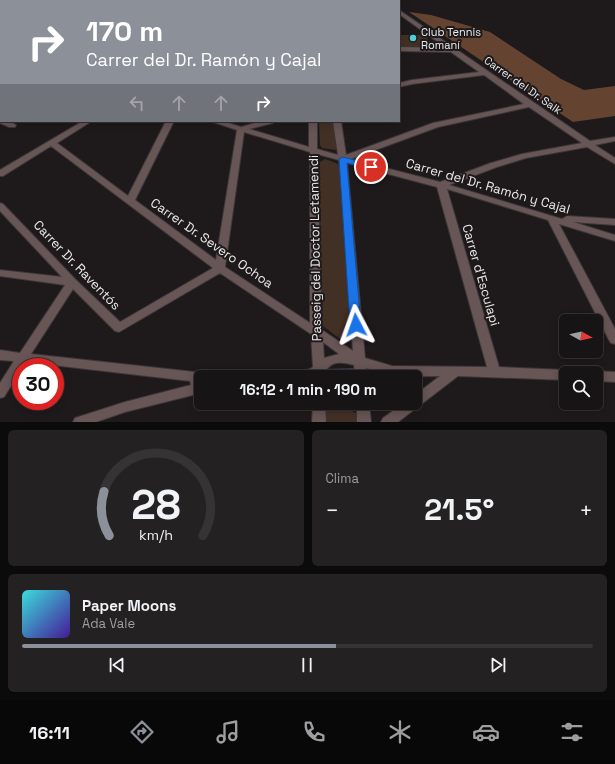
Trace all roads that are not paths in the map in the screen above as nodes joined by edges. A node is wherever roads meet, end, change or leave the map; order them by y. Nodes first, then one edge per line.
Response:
1 (400, 13) edge
2 (400, 49) edge
3 (453, 50) junction
4 (486, 73) junction
5 (400, 85) edge
6 (530, 105) junction
7 (5, 122) edge
8 (86, 122) edge
9 (170, 122) edge
10 (217, 122) edge
11 (266, 122) edge
12 (313, 122) edge
13 (337, 122) edge
14 (12, 125) dead end
15 (241, 129) junction
16 (615, 139) edge
17 (52, 143) junction
18 (589, 144) junction
19 (314, 151) junction
20 (343, 159) junction
21 (615, 162) edge
22 (0, 174) edge
23 (441, 185) junction
24 (130, 201) junction
25 (0, 206) edge
26 (551, 218) junction
27 (615, 222) edge
28 (615, 238) edge
29 (220, 268) junction
30 (0, 273) edge
31 (72, 282) junction
32 (316, 331) junction
33 (615, 340) edge
34 (0, 354) edge
35 (23, 357) junction
36 (320, 370) edge
37 (360, 370) edge
38 (422, 371) edge
39 (455, 372) junction
40 (494, 372) junction
41 (559, 375) edge
42 (603, 376) edge
43 (194, 377) edge
44 (615, 377) edge
45 (194, 390) edge
46 (0, 393) edge
47 (422, 396) edge
48 (319, 410) edge
49 (363, 410) edge
50 (404, 410) edge
51 (80, 422) edge
52 (319, 422) edge
53 (364, 422) edge
54 (388, 422) edge

1 - 3 street, Carrer del Dr. Salk
2 - 3 street
3 - 4 street, Carrer del Dr. Salk
4 - 5 street
4 - 6 street, Carrer del Dr. Salk
6 - 18 street, Carrer del Dr. Salk
6 - 20 street
7 - 14 street
8 - 17 street
9 - 24 street
10 - 15 street, Carrer del Dr. Ramón y Cajal
11 - 15 street
12 - 19 street, Passeig del Doctor Letamendi
13 - 20 street
15 - 19 street, Carrer del Dr. Ramón y Cajal
15 - 29 street
16 - 18 street
17 - 22 street
17 - 24 street, Carrer Dr. Severo Ochoa
18 - 21 street, Carrer del Dr. Salk
18 - 23 street
19 - 20 street, Carrer del Dr. Ramón y Cajal
19 - 32 street, Passeig del Doctor Letamendi
20 - 23 street, Carrer del Dr. Ramón y Cajal
20 - 37 street
23 - 26 street, Carrer del Dr. Ramón y Cajal
23 - 40 street, Carrer d'Esculapi
24 - 29 street, Carrer Dr. Severo Ochoa
25 - 31 street, Carrer Dr. Raventós
26 - 27 street
26 - 28 street, Carrer del Dr. Ramón y Cajal
26 - 33 street
29 - 31 street, Carrer Dr. Raventós
29 - 32 street, Carrer Dr. Severo Ochoa
30 - 31 street
31 - 35 street
32 - 36 street, Passeig del Doctor Letamendi
32 - 37 street, Carrer Dr. Severo Ochoa
34 - 35 street
35 - 43 street
35 - 46 street
36 - 37 street
38 - 39 street
39 - 40 street
39 - 47 street
40 - 41 street
42 - 44 street
45 - 51 street
48 - 52 street
49 - 53 street
50 - 54 street

